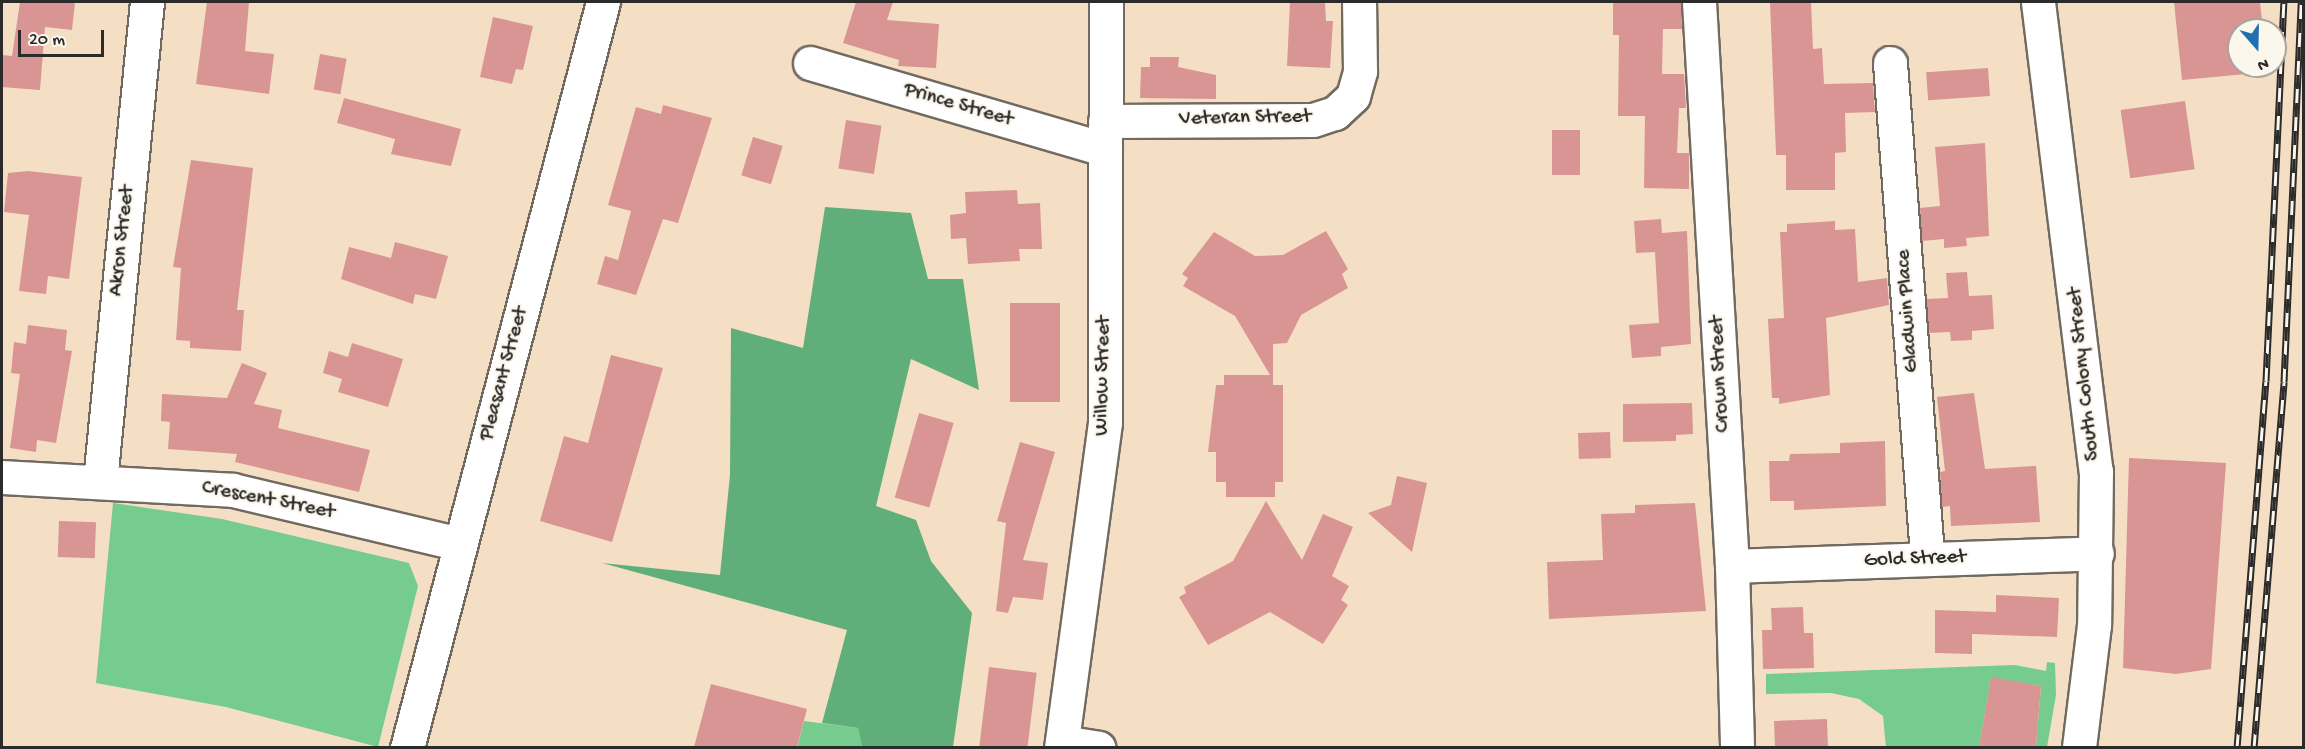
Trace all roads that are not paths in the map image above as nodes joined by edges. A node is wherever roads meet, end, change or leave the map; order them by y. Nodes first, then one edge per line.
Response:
1 (147, 2) edge
2 (603, 2) edge
3 (1106, 2) edge
4 (1359, 2) edge
5 (1699, 2) edge
6 (2038, 2) edge
7 (810, 63) dead end
8 (1890, 63) dead end
9 (1105, 135) junction
10 (2, 477) edge
11 (100, 481) junction
12 (460, 544) junction
13 (2097, 553) junction
14 (1927, 559) junction
15 (1732, 566) junction
16 (1061, 745) edge
17 (407, 747) edge
18 (1099, 747) edge
19 (1737, 747) edge
20 (2079, 747) edge

1 - 11 street, Akron Street
2 - 12 street, Pleasant Street
3 - 9 street, Willow Street
4 - 9 street, Veteran Street
5 - 15 street, Crown Street
6 - 13 street, South Colony Street
7 - 9 street, Prince Street
8 - 14 street, Gladwin Place
9 - 16 street, Willow Street
10 - 11 street, Crescent Street
11 - 12 street, Crescent Street
12 - 17 street, Pleasant Street
13 - 14 street, Gold Street
13 - 20 street, South Colony Street
14 - 15 street, Gold Street
15 - 19 street, Crown Street
16 - 18 street

